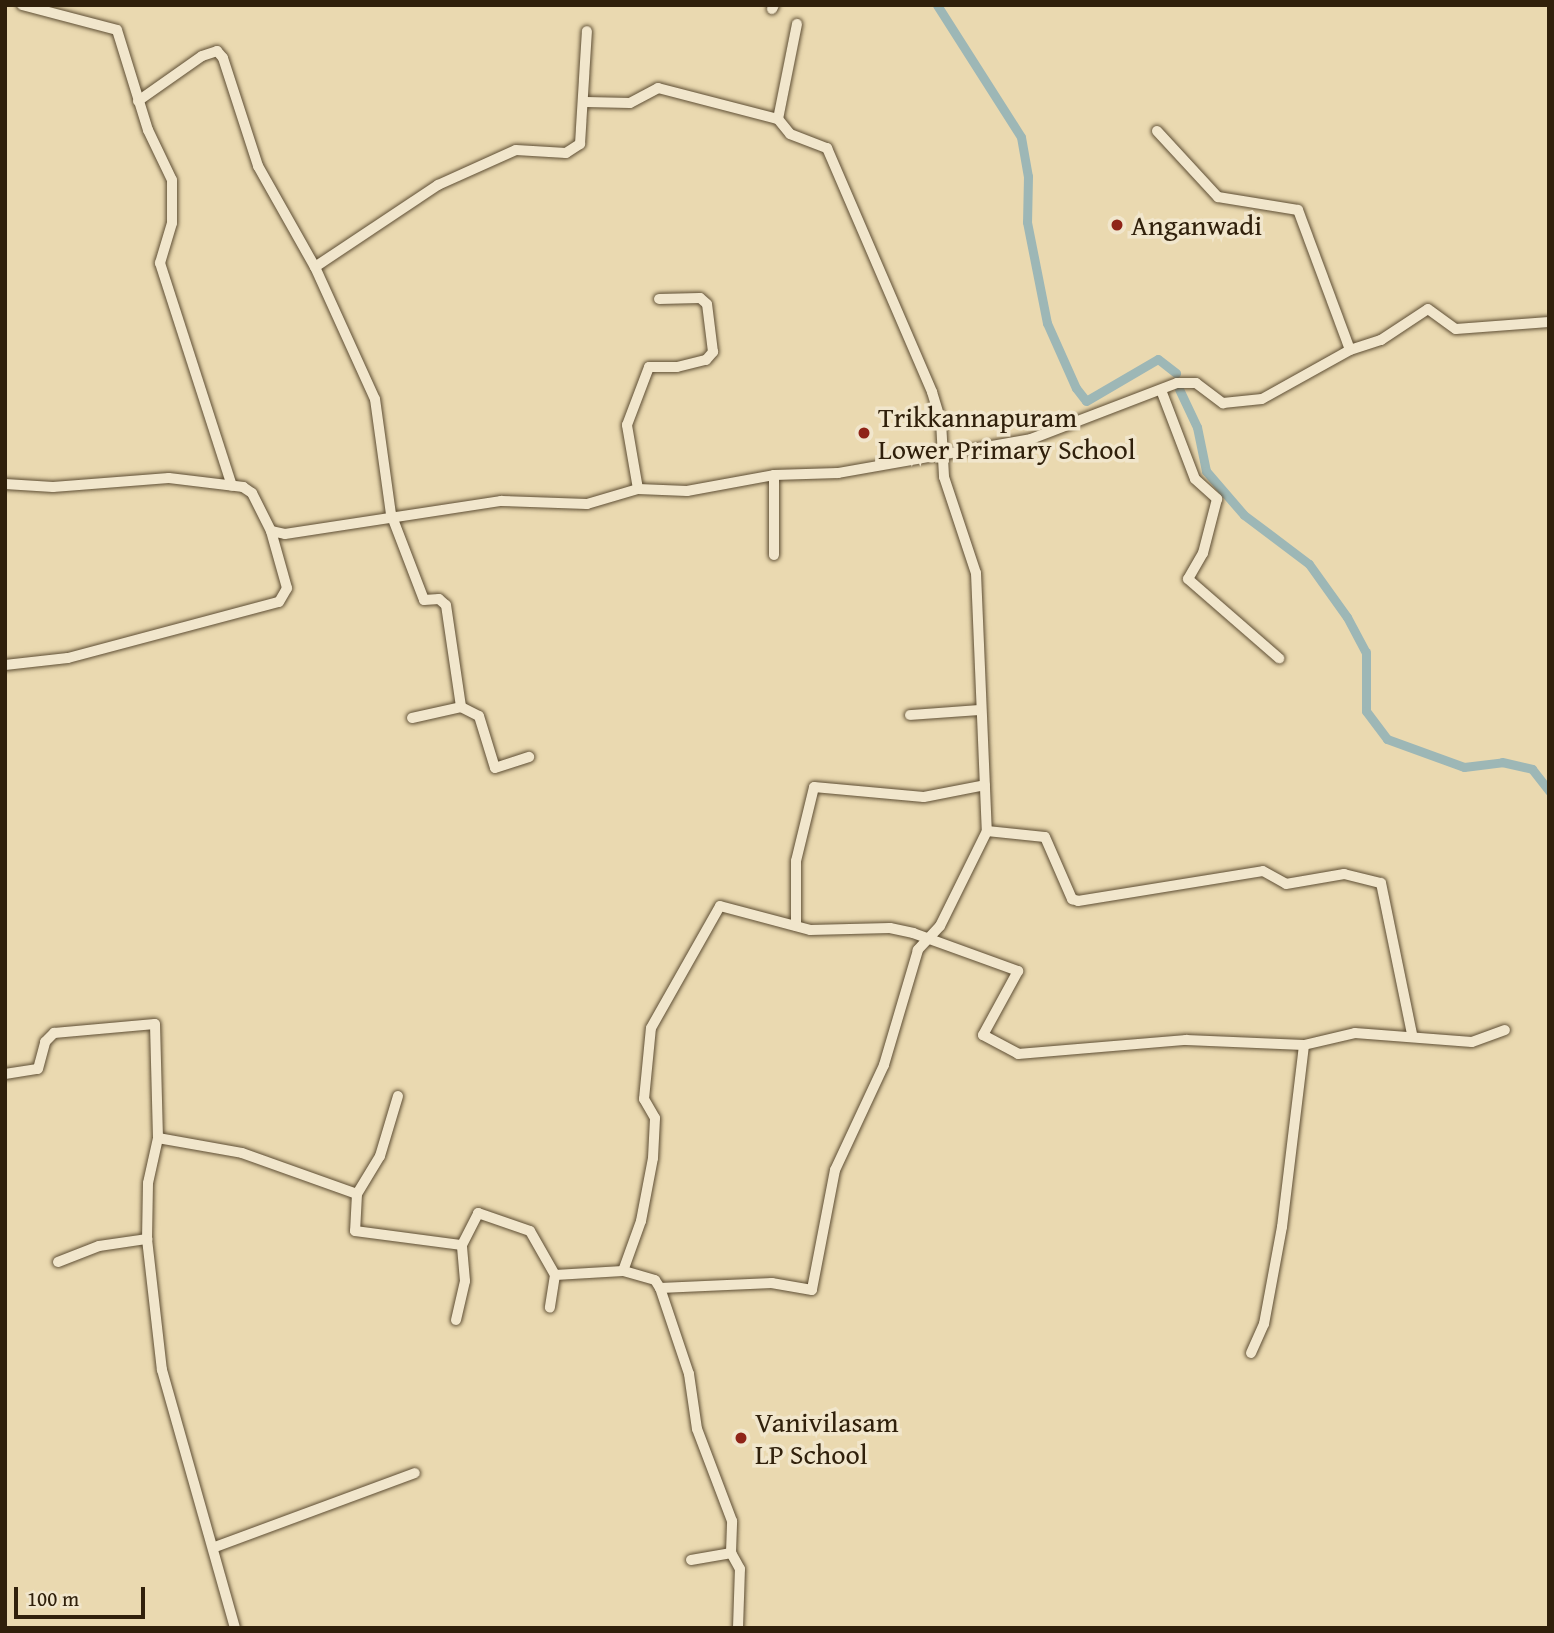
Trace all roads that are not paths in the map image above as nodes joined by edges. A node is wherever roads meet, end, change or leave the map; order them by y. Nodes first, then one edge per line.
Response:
1 (22, 5) edge
2 (797, 24) dead end
3 (587, 32) dead end
4 (138, 101) junction
5 (586, 102) junction
6 (778, 119) junction
7 (1157, 131) dead end
8 (315, 267) junction
9 (659, 299) dead end
10 (1549, 322) edge
11 (1350, 350) junction
12 (1161, 390) junction
13 (940, 451) junction
14 (774, 475) junction
15 (5, 484) edge
16 (232, 486) junction
17 (638, 489) junction
18 (391, 514) junction
19 (271, 531) junction
20 (774, 555) dead end
21 (1279, 658) dead end
22 (5, 665) edge
23 (461, 707) junction
24 (978, 710) junction
25 (910, 715) dead end
26 (412, 718) dead end
27 (529, 757) dead end
28 (985, 785) junction
29 (987, 831) junction
30 (796, 926) junction
31 (930, 937) junction
32 (1505, 1030) dead end
33 (1412, 1034) junction
34 (1304, 1045) junction
35 (5, 1074) edge
36 (398, 1096) dead end
37 (158, 1138) junction
38 (357, 1195) junction
39 (146, 1239) junction
40 (462, 1245) junction
41 (58, 1262) dead end
42 (623, 1271) junction
43 (555, 1275) junction
44 (660, 1288) junction
45 (550, 1308) dead end
46 (456, 1320) dead end
47 (1251, 1353) dead end
48 (415, 1473) dead end
49 (215, 1547) junction
50 (731, 1553) junction
51 (691, 1560) dead end
52 (235, 1628) edge
53 (738, 1628) edge

1 - 4 street
2 - 6 street
3 - 5 street
4 - 8 street
4 - 16 street
5 - 6 street
5 - 8 street
6 - 13 street
7 - 11 street
8 - 18 street
9 - 17 street
10 - 11 street
11 - 12 street
12 - 13 street
12 - 21 street
13 - 14 street
13 - 24 street
14 - 17 street
14 - 20 street
15 - 16 street
16 - 19 street
17 - 18 street
18 - 19 street
18 - 23 street
19 - 22 street
23 - 26 street
23 - 27 street
24 - 25 street
24 - 28 street
28 - 29 street
28 - 30 street
29 - 31 street
29 - 33 street
30 - 31 street
30 - 42 street
31 - 34 street
31 - 44 street
32 - 33 street
33 - 34 street
34 - 47 street
35 - 37 street
36 - 38 street
37 - 38 street
37 - 39 street
38 - 40 street
39 - 41 street
39 - 49 street
40 - 43 street
40 - 46 street
42 - 43 street
42 - 44 street
43 - 45 street
44 - 50 street
48 - 49 street
49 - 52 street
50 - 51 street
50 - 53 street

